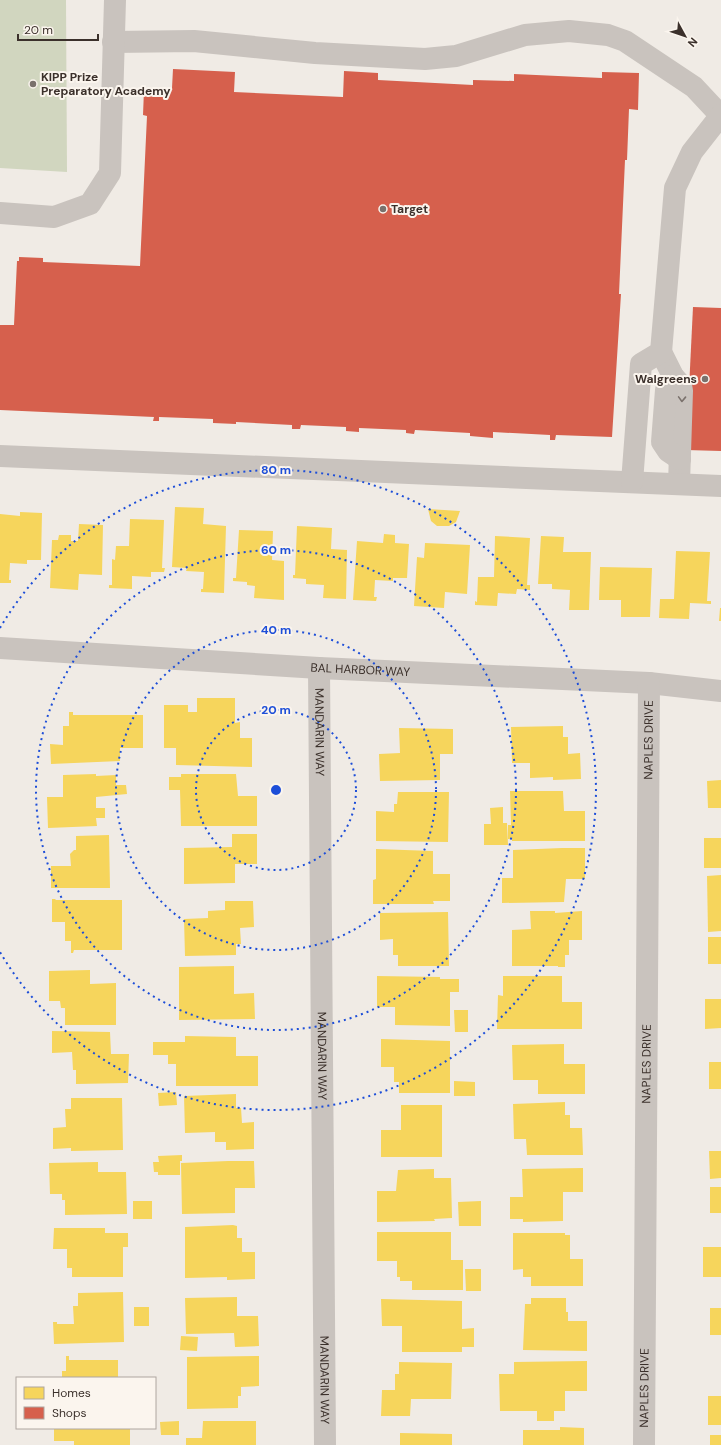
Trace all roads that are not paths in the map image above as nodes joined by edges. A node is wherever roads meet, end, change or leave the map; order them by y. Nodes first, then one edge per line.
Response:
1 (115, 0) edge
2 (113, 42) junction
3 (721, 116) edge
4 (0, 214) edge
5 (661, 352) junction
6 (0, 456) edge
7 (632, 482) junction
8 (679, 484) junction
9 (721, 486) edge
10 (0, 648) edge
11 (319, 668) junction
12 (649, 683) junction
13 (721, 692) edge
14 (325, 1445) edge
15 (644, 1445) edge

1 - 2 street
2 - 3 street
2 - 4 street
3 - 5 street
5 - 7 street
5 -> 8 street
6 - 7 street
7 - 8 street
8 - 9 street
10 - 11 street, BAL HARBOR WAY
11 - 12 street, BAL HARBOR WAY
11 - 14 street, MANDARIN WAY
12 - 13 street, BAL HARBOR WAY
12 - 15 street, NAPLES DRIVE

